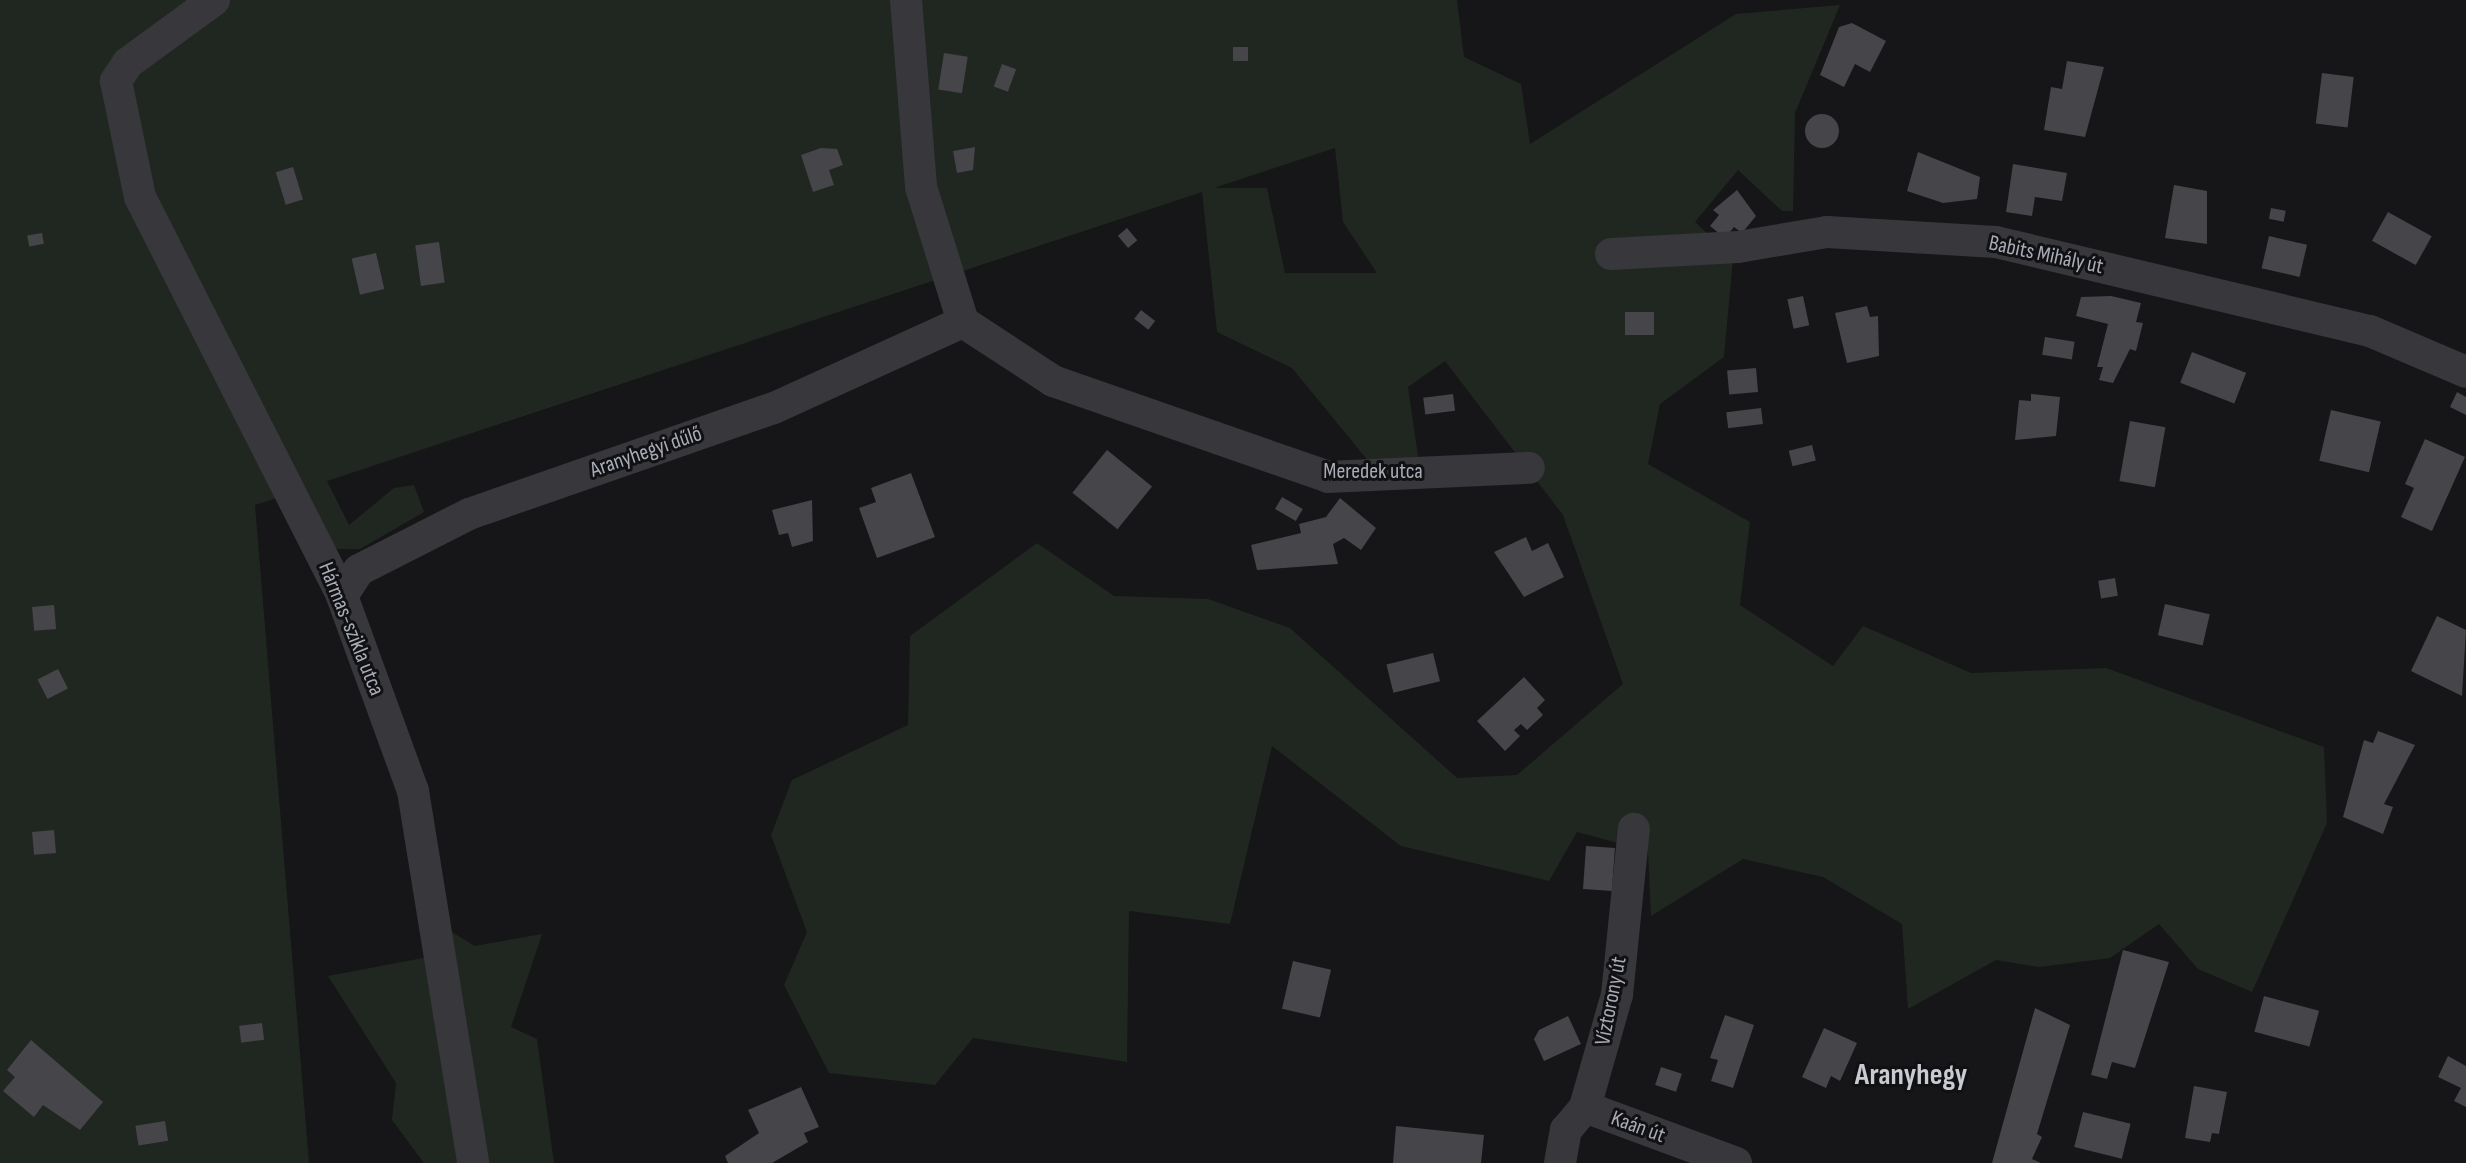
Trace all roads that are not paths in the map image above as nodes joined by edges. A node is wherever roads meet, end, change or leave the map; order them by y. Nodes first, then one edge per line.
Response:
1 (214, 0) edge
2 (906, 0) edge
3 (1611, 254) dead end
4 (963, 322) junction
5 (2466, 372) edge
6 (1529, 468) dead end
7 (342, 596) junction
8 (1634, 829) dead end
9 (1585, 1107) junction
10 (473, 1163) edge
11 (1560, 1163) edge
12 (1736, 1163) edge

1 - 7 street, Hármas-szikla utca
2 - 4 street
3 - 5 street, Babits Mihály út
4 - 6 street, Meredek utca
4 - 7 street, Aranyhegyi dűlő
7 - 10 street, Hármas-szikla utca
8 - 9 street, Víztorony út
9 - 11 street, Víztorony út
9 - 12 street, Kaán út

